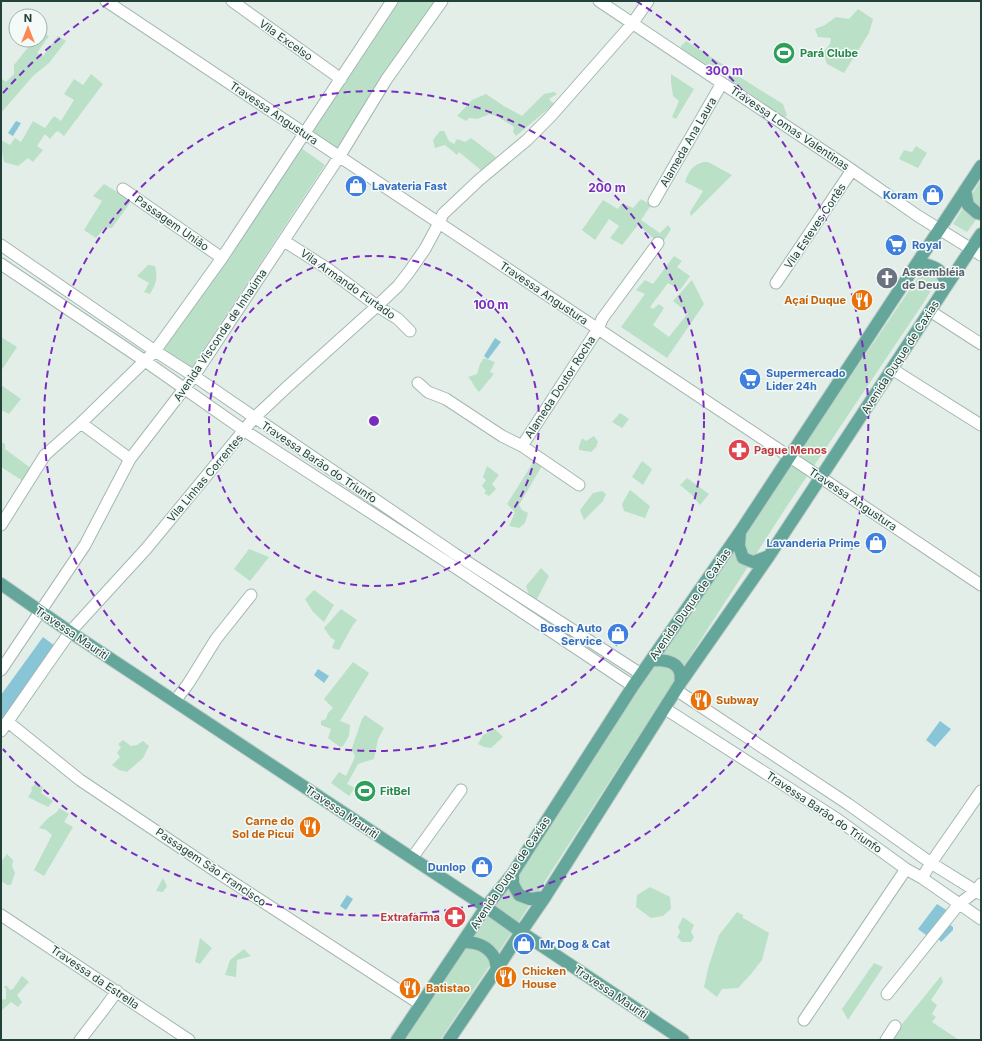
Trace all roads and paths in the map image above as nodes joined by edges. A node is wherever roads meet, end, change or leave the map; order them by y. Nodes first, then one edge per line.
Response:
1 (106, 1) edge
2 (232, 1) edge
3 (442, 1) edge
4 (599, 1) edge
5 (648, 1) edge
6 (387, 3) edge
7 (632, 24) junction
8 (341, 78) junction
9 (722, 84) junction
10 (305, 134) junction
11 (339, 157) junction
12 (981, 166) edge
13 (852, 170) junction
14 (123, 189) dead end
15 (965, 190) junction
16 (654, 201) dead end
17 (981, 214) edge
18 (439, 223) junction
19 (940, 229) junction
20 (981, 234) edge
21 (284, 241) junction
22 (658, 243) dead end
23 (1, 245) edge
24 (976, 252) edge
25 (222, 258) junction
26 (1, 264) edge
27 (912, 271) junction
28 (776, 283) dead end
29 (947, 285) junction
30 (377, 306) junction
31 (930, 311) junction
32 (598, 328) junction
33 (410, 330) dead end
34 (981, 344) edge
35 (151, 355) junction
36 (892, 368) junction
37 (194, 376) junction
38 (418, 383) dead end
39 (184, 389) junction
40 (254, 418) junction
41 (81, 423) junction
42 (981, 425) edge
43 (245, 431) junction
44 (522, 446) junction
45 (789, 456) junction
46 (130, 459) junction
47 (820, 477) junction
48 (579, 485) dead end
49 (1, 525) edge
50 (740, 532) junction
51 (769, 556) junction
52 (453, 559) junction
53 (1, 584) edge
54 (981, 585) edge
55 (251, 595) dead end
56 (40, 611) junction
57 (68, 630) junction
58 (652, 660) junction
59 (1, 670) edge
60 (641, 674) junction
61 (633, 686) junction
62 (678, 686) junction
63 (175, 701) junction
64 (664, 708) junction
65 (8, 722) junction
66 (1, 731) edge
67 (462, 790) dead end
68 (981, 791) edge
69 (848, 804) junction
70 (837, 819) junction
71 (412, 858) junction
72 (931, 863) junction
73 (906, 869) junction
74 (513, 873) junction
75 (922, 878) junction
76 (979, 890) edge
77 (546, 897) junction
78 (959, 904) junction
79 (486, 907) junction
80 (1, 915) edge
81 (981, 920) edge
82 (521, 932) junction
83 (464, 942) junction
84 (498, 970) junction
85 (116, 991) junction
86 (887, 994) dead end
87 (420, 1004) junction
88 (804, 1020) dead end
89 (895, 1026) dead end
90 (80, 1040) edge
91 (189, 1040) edge
92 (396, 1040) edge
93 (449, 1040) edge
94 (683, 1040) edge
95 (886, 1040) edge

1 - 10 street, Travessa Angustura
2 - 8 street, Vila Excelso
3 - 11 street, Avenida Visconde de Inhaúma
4 - 7 street, Travessa Lomas Valentinas
5 - 7 street, Vila Linhas Correntes
6 - 8 street
7 - 9 street, Travessa Lomas Valentinas
7 - 18 street, Vila Linhas Correntes
8 - 10 street
9 - 13 street, Travessa Lomas Valentinas
9 - 16 street, Alameda Ana Laura
10 - 11 street, Travessa Angustura
10 - 25 street
11 - 18 street, Travessa Angustura
11 - 21 street, Avenida Visconde de Inhaúma
12 - 15 main road, Avenida Duque de Caxias
13 - 19 street, Travessa Lomas Valentinas
13 - 28 street, Vila Esteves Cortês
14 - 25 street, Passagem União
15 - 17 main road
15 - 19 main road, Avenida Duque de Caxias
18 - 30 street, Vila Linhas Correntes
18 - 32 street, Travessa Angustura
19 - 24 street, Travessa Lomas Valentinas
19 - 27 main road, Avenida Duque de Caxias
20 - 24 main road, Avenida Duque de Caxias
21 - 30 street, Vila Armando Furtado
21 - 37 street, Avenida Visconde de Inhaúma
22 - 32 street, Alameda Doutor Rocha
23 - 35 street, Travessa Barão do Triunfo
24 - 29 main road, Avenida Duque de Caxias
25 - 35 street
26 - 35 street, Travessa Barão do Triunfo
27 - 29 main road
27 - 45 main road, Avenida Duque de Caxias
29 - 31 main road, Avenida Duque de Caxias
30 - 33 street, Vila Armando Furtado
30 - 40 street, Vila Linhas Correntes
31 - 34 street
31 - 36 main road, Avenida Duque de Caxias
32 - 44 street, Alameda Doutor Rocha
32 - 45 street, Travessa Angustura
35 - 37 street, Travessa Barão do Triunfo
35 - 39 street, Travessa Barão do Triunfo
35 - 41 street
36 - 42 street
36 - 47 main road, Avenida Duque de Caxias
37 - 39 street, Avenida Visconde de Inhaúma
37 - 40 street, Travessa Barão do Triunfo
38 - 44 street, Alameda Doutor Rocha
39 - 43 street, Travessa Barão do Triunfo
39 - 46 street, Avenida Visconde de Inhaúma
40 - 43 street, Vila Linhas Correntes
40 - 52 street, Travessa Barão do Triunfo
41 - 46 street
41 - 49 street
43 - 52 street, Travessa Barão do Triunfo
43 - 57 street, Vila Linhas Correntes
44 - 48 street, Alameda Doutor Rocha
45 - 47 street, Travessa Angustura
45 - 50 main road, Avenida Duque de Caxias
46 - 56 street, Avenida Visconde de Inhaúma
47 - 51 main road, Avenida Duque de Caxias
47 - 54 street, Travessa Angustura
50 - 51 main road
50 - 58 main road, Avenida Duque de Caxias
51 - 62 main road, Avenida Duque de Caxias
52 - 60 street, Travessa Barão do Triunfo
52 - 61 street, Travessa Barão do Triunfo
53 - 56 main road, Travessa Mauriti
55 - 63 street
56 - 57 main road, Travessa Mauriti
56 - 59 street, Avenida Visconde de Inhaúma
57 - 63 main road, Travessa Mauriti
57 - 65 street
58 - 60 main road, Avenida Duque de Caxias
58 - 62 main road
60 - 61 main road, Avenida Duque de Caxias
61 - 74 main road, Avenida Duque de Caxias
62 - 64 main road, Avenida Duque de Caxias
62 - 69 street, Travessa Barão do Triunfo
63 - 71 main road, Travessa Mauriti
64 - 70 street, Travessa Barão do Triunfo
64 - 77 main road, Avenida Duque de Caxias
65 - 66 street
65 - 87 street, Passagem São Francisco
67 - 71 street
68 - 72 street
69 - 70 street
69 - 72 street, Travessa Barão do Triunfo
70 - 73 street, Travessa Barão do Triunfo
71 - 79 main road, Travessa Mauriti
72 - 75 street
72 - 76 street, Travessa Barão do Triunfo
73 - 75 street, Travessa Barão do Triunfo
73 - 88 street
74 - 77 main road
74 - 79 main road, Avenida Duque de Caxias
75 - 78 street, Travessa Barão do Triunfo
76 - 78 street
77 - 82 main road, Avenida Duque de Caxias
78 - 81 street, Travessa Barão do Triunfo
78 - 86 street
79 - 82 main road, Travessa Mauriti
79 - 83 main road, Avenida Duque de Caxias
80 - 85 street, Travessa da Estrella
82 - 84 main road, Avenida Duque de Caxias
82 - 94 main road, Travessa Mauriti
83 - 84 main road
83 - 87 main road, Avenida Duque de Caxias
84 - 93 main road, Avenida Duque de Caxias
85 - 90 street
85 - 91 street, Travessa da Estrella
87 - 92 main road, Avenida Duque de Caxias
89 - 95 street

